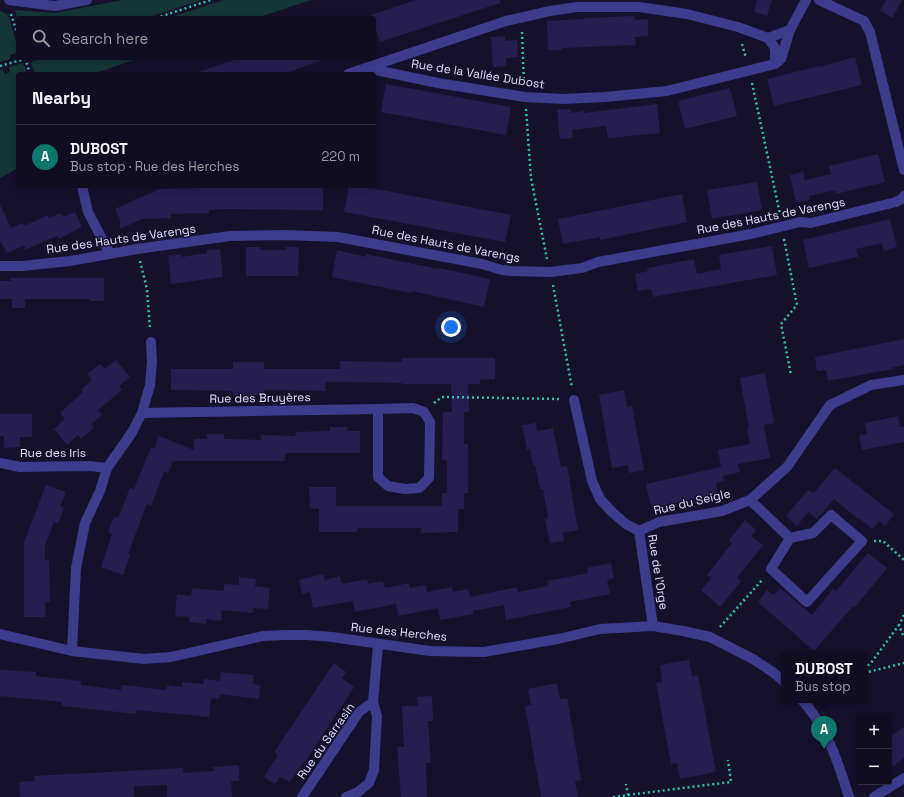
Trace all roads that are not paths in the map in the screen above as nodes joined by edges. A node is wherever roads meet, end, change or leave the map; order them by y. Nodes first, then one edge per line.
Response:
1 (8, 0) edge
2 (87, 0) edge
3 (806, 0) edge
4 (818, 0) edge
5 (790, 30) junction
6 (768, 38) junction
7 (775, 64) junction
8 (366, 68) junction
9 (354, 72) edge
10 (904, 170) edge
11 (82, 188) edge
12 (904, 196) edge
13 (110, 254) junction
14 (0, 266) edge
15 (151, 342) road end
16 (904, 380) edge
17 (574, 400) road end
18 (378, 409) junction
19 (142, 413) junction
20 (0, 464) edge
21 (107, 468) junction
22 (750, 500) junction
23 (639, 531) junction
24 (790, 538) junction
25 (653, 626) junction
26 (0, 634) edge
27 (378, 645) junction
28 (72, 651) junction
29 (781, 679) edge
30 (373, 702) junction
31 (804, 703) edge
32 (904, 778) edge
33 (302, 797) edge
34 (346, 797) edge
35 (848, 797) edge
36 (874, 797) edge

1 - 2 street
3 - 5 street
4 - 10 street
5 - 6 street
5 - 7 street
6 - 7 street
6 - 8 street
7 - 8 street, Rue de la Vallée Dubost
8 - 9 street
11 - 13 street
12 - 13 street, Rue des Hauts de Varengs
13 - 14 street, Rue des Hauts de Varengs
15 - 19 street
16 - 22 street, Rue du Seigle
17 - 23 street, Rue de l'Orge
18 - 18 street, Rue des Bruyères
18 - 19 street, Rue des Bruyères
19 - 21 street
20 - 21 street, Rue des Iris
21 - 28 street
22 - 23 street, Rue du Seigle
22 - 24 street
23 - 25 street, Rue de l'Orge
24 - 24 street
25 - 27 street, Rue des Herches
25 - 29 street, Rue des Herches
26 - 28 street, Rue des Herches
27 - 28 street, Rue des Herches
27 - 30 street, Rue du Sarrasin
30 - 33 street, Rue du Sarrasin
30 - 34 street, Rue du Sarrasin
31 - 35 street
32 - 36 street

